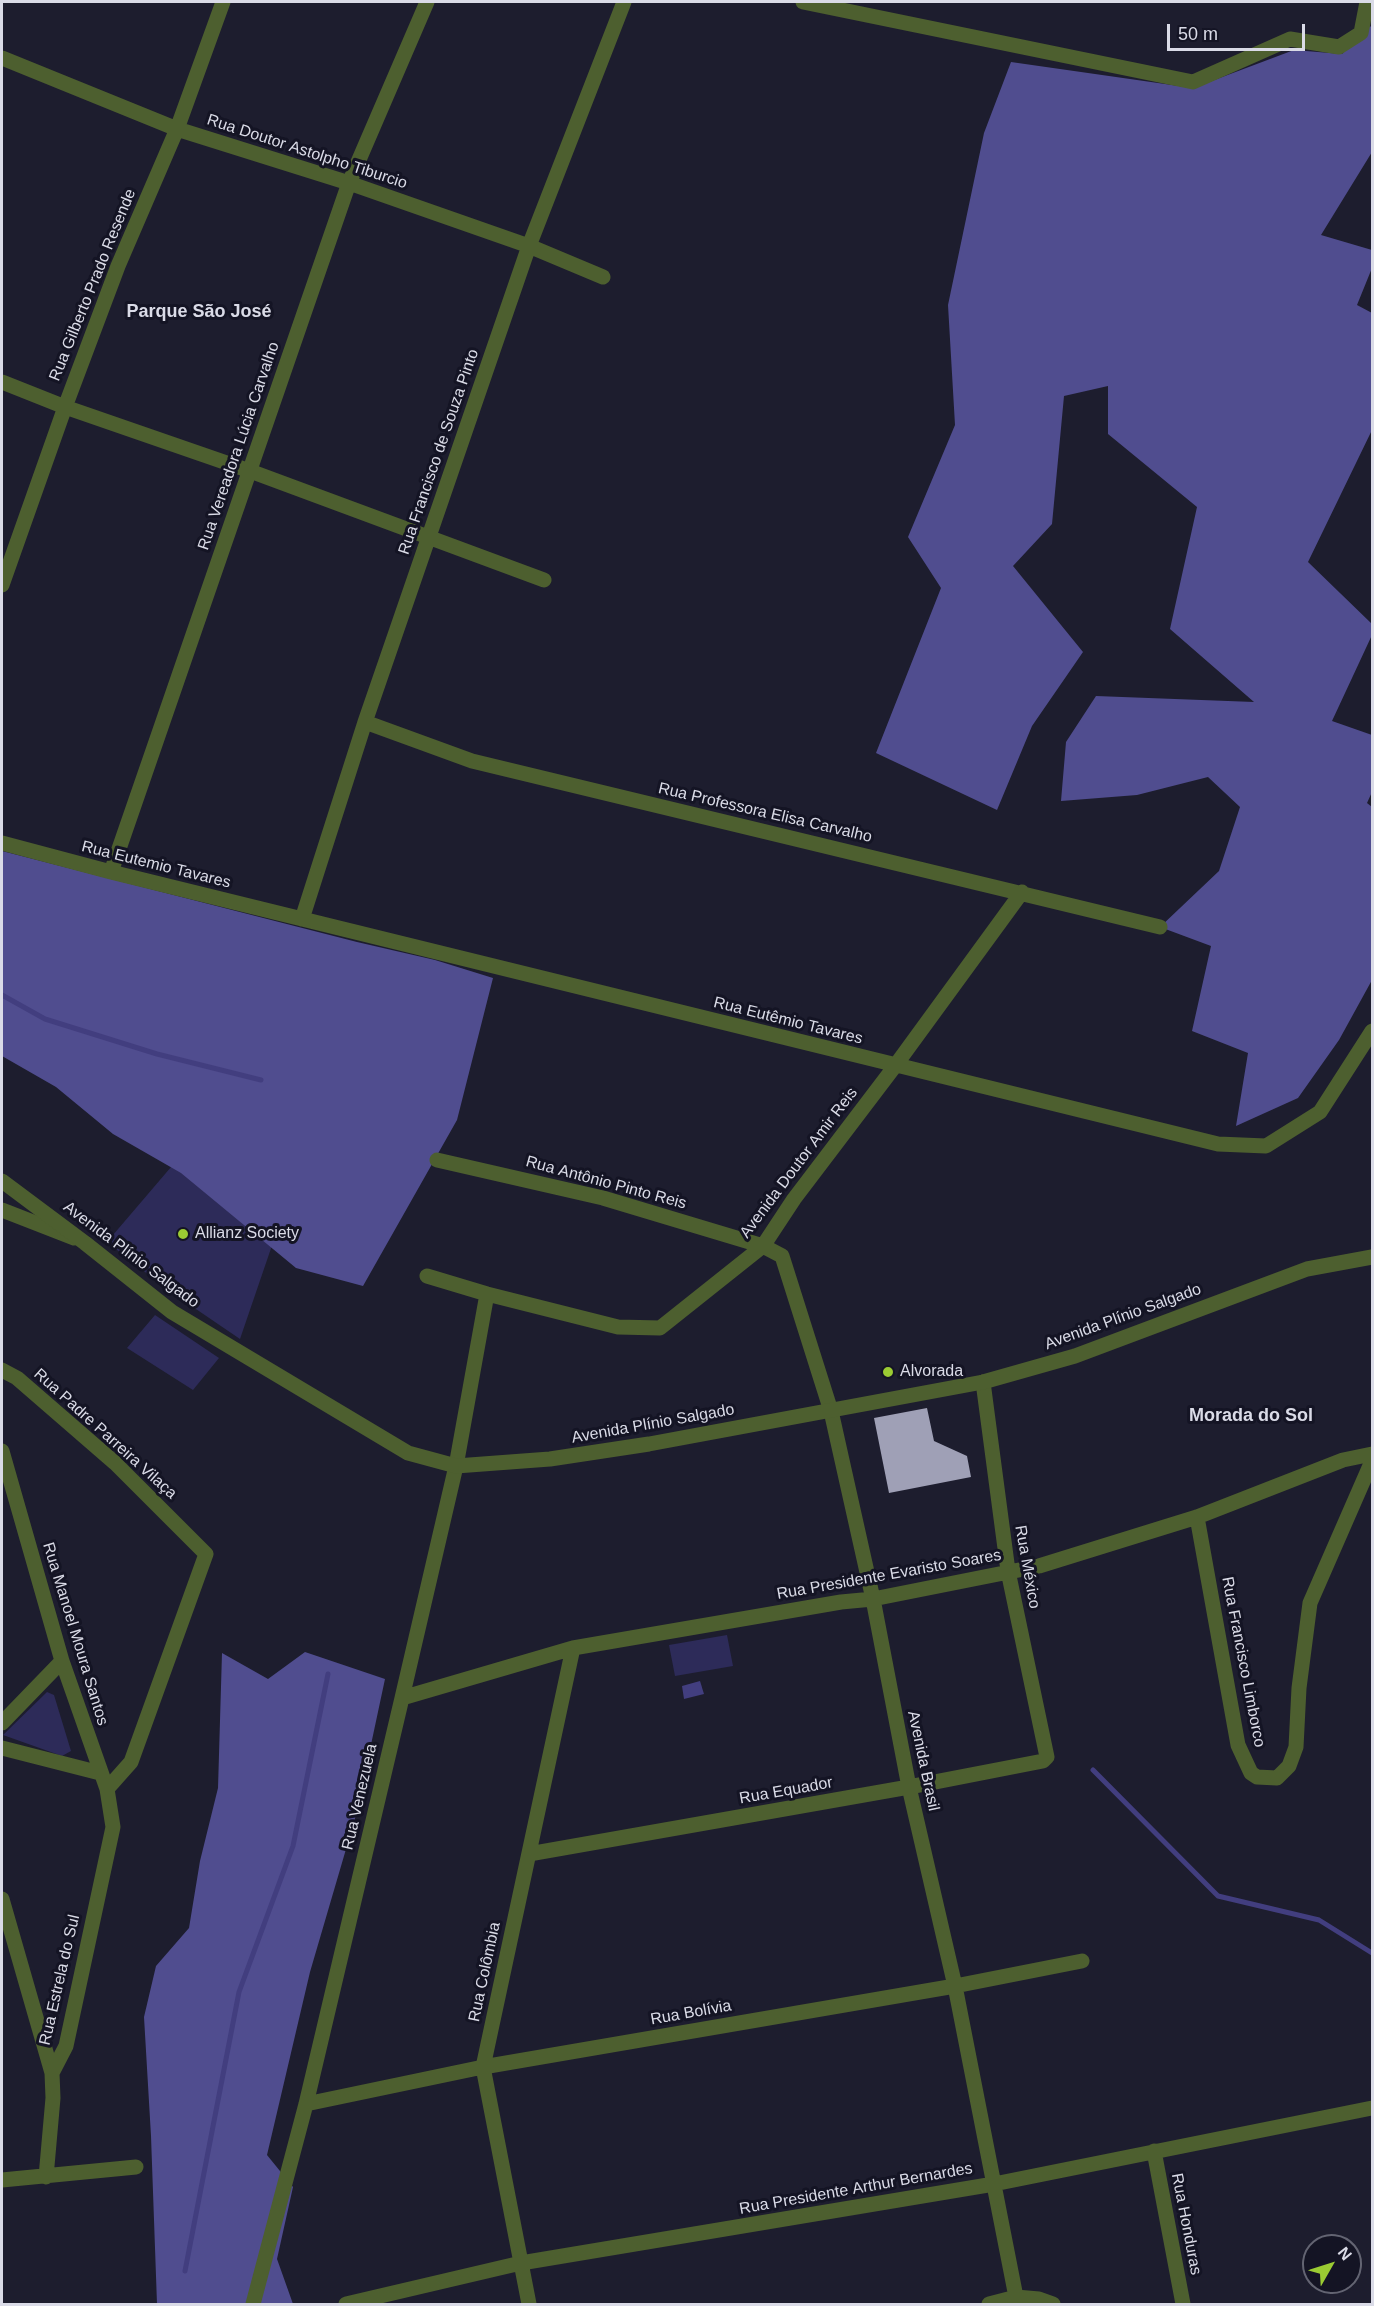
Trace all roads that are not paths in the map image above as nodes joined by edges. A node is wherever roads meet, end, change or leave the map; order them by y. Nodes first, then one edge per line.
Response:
1 (223, 2) edge
2 (427, 2) edge
3 (624, 2) edge
4 (804, 2) edge
5 (1366, 2) edge
6 (2, 58) edge
7 (177, 129) junction
8 (349, 183) junction
9 (529, 246) junction
10 (603, 277) dead end
11 (2, 382) edge
12 (64, 407) junction
13 (250, 471) junction
14 (428, 537) junction
15 (544, 580) dead end
16 (2, 585) edge
17 (365, 722) junction
18 (2, 843) edge
19 (111, 872) junction
20 (1022, 892) junction
21 (302, 919) junction
22 (1160, 927) dead end
23 (1372, 1031) edge
24 (895, 1066) junction
25 (437, 1160) dead end
26 (2, 1181) edge
27 (2, 1210) edge
28 (86, 1242) junction
29 (764, 1246) junction
30 (1372, 1257) edge
31 (428, 1276) dead end
32 (487, 1294) junction
33 (2, 1370) edge
34 (983, 1382) junction
35 (831, 1411) junction
36 (2, 1451) edge
37 (1372, 1454) edge
38 (1372, 1461) edge
39 (456, 1466) junction
40 (1197, 1517) junction
41 (1008, 1571) junction
42 (873, 1599) junction
43 (573, 1648) junction
44 (62, 1661) junction
45 (402, 1698) junction
46 (2, 1723) edge
47 (2, 1748) edge
48 (1047, 1757) joint
49 (100, 1773) junction
50 (909, 1787) junction
51 (107, 1789) junction
52 (113, 1827) joint
53 (529, 1854) junction
54 (2, 1899) edge
55 (1082, 1961) dead end
56 (955, 1986) junction
57 (483, 2067) junction
58 (52, 2073) junction
59 (306, 2104) junction
60 (1372, 2108) edge
61 (1154, 2151) junction
62 (136, 2167) dead end
63 (46, 2177) junction
64 (2, 2180) edge
65 (994, 2184) junction
66 (521, 2263) junction
67 (1016, 2297) junction
68 (254, 2304) edge
69 (346, 2304) edge
70 (530, 2304) edge
71 (989, 2304) edge
72 (1053, 2304) edge
73 (1183, 2304) edge

1 - 7 street, Rua Gilberto Prado Resende
2 - 8 street, Rua Vereadora Lúcia Carvalho
3 - 9 street, Rua Francisco de Souza Pinto
4 - 5 street
6 - 7 street, Rua Doutor Astolpho Tiburcio
7 - 8 street, Rua Doutor Astolpho Tiburcio
7 - 12 street, Rua Gilberto Prado Resende
8 - 9 street, Rua Doutor Astolpho Tiburcio
8 - 13 street, Rua Vereadora Lúcia Carvalho
9 - 10 street, Rua Doutor Astolpho Tiburcio
9 - 14 street, Rua Francisco de Souza Pinto
11 - 12 street
12 - 13 street
12 - 16 street, Rua Gilberto Prado Resende
13 - 14 street
13 - 19 street, Rua Vereadora Lúcia Carvalho
14 - 15 street
14 - 17 street, Rua Francisco de Souza Pinto
17 - 20 street, Rua Professora Elisa Carvalho
17 - 21 street, Rua Francisco de Souza Pinto
18 - 19 street, Rua Eutemio Tavares
19 - 21 street, Rua Eutemio Tavares
20 - 22 street, Rua Professora Elisa Carvalho
20 - 24 street, Avenida Doutor Amir Reis
21 - 24 street, Rua Eutêmio Tavares
23 - 24 street, Rua Eutêmio Tavares
24 - 29 street, Avenida Doutor Amir Reis
25 - 29 street, Rua Antônio Pinto Reis
26 - 28 street, Avenida Plínio Salgado
27 - 28 street
28 - 39 street, Avenida Plínio Salgado
29 - 32 street, Avenida Doutor Amir Reis
29 - 35 street, Avenida Brasil
30 - 34 street, Avenida Plínio Salgado
31 - 32 street, Avenida Doutor Amir Reis
32 - 39 street, Rua Venezuela
33 - 51 street, Rua Padre Parreira Vilaça
34 - 35 street, Avenida Plínio Salgado
34 - 41 street, Rua México
35 - 39 street, Avenida Plínio Salgado
35 - 42 street, Avenida Brasil
36 - 44 street, Rua Manoel Moura Santos
37 - 40 street, Rua Presidente Evaristo Soares
38 - 40 street, Rua Francisco Limborco
39 - 45 street, Rua Venezuela
40 - 41 street, Rua Presidente Evaristo Soares
41 - 42 street, Rua Presidente Evaristo Soares
41 - 48 street, Rua México
42 - 43 street, Rua Presidente Evaristo Soares
42 - 50 street, Avenida Brasil
43 - 45 street, Rua Presidente Evaristo Soares
43 - 53 street, Rua Colômbia
44 - 46 street
44 - 49 street, Rua Manoel Moura Santos
45 - 59 street, Rua Venezuela
47 - 49 street
48 - 50 street, Rua Equador
49 - 51 street, Rua Manoel Moura Santos
50 - 53 street, Rua Equador
50 - 56 street, Avenida Brasil
51 - 52 street, Rua Manoel Moura Santos
52 - 58 street, Rua Estrela do Sul
53 - 57 street, Rua Colômbia
54 - 58 street
55 - 56 street, Rua Bolívia
56 - 57 street, Rua Bolívia
56 - 65 street, Avenida Brasil
57 - 59 street, Rua Bolívia
57 - 66 street, Rua Colômbia
58 - 63 street, Rua Estrela do Sul
59 - 68 street, Rua Venezuela
60 - 61 street, Rua Presidente Arthur Bernardes
61 - 65 street, Rua Presidente Arthur Bernardes
61 - 73 street, Rua Honduras
62 - 63 street
63 - 64 street
65 - 66 street, Rua Presidente Arthur Bernardes
65 - 67 street, Avenida Brasil
66 - 69 street, Rua Presidente Arthur Bernardes
66 - 70 street, Rua Colômbia
67 - 71 street
67 - 72 street

